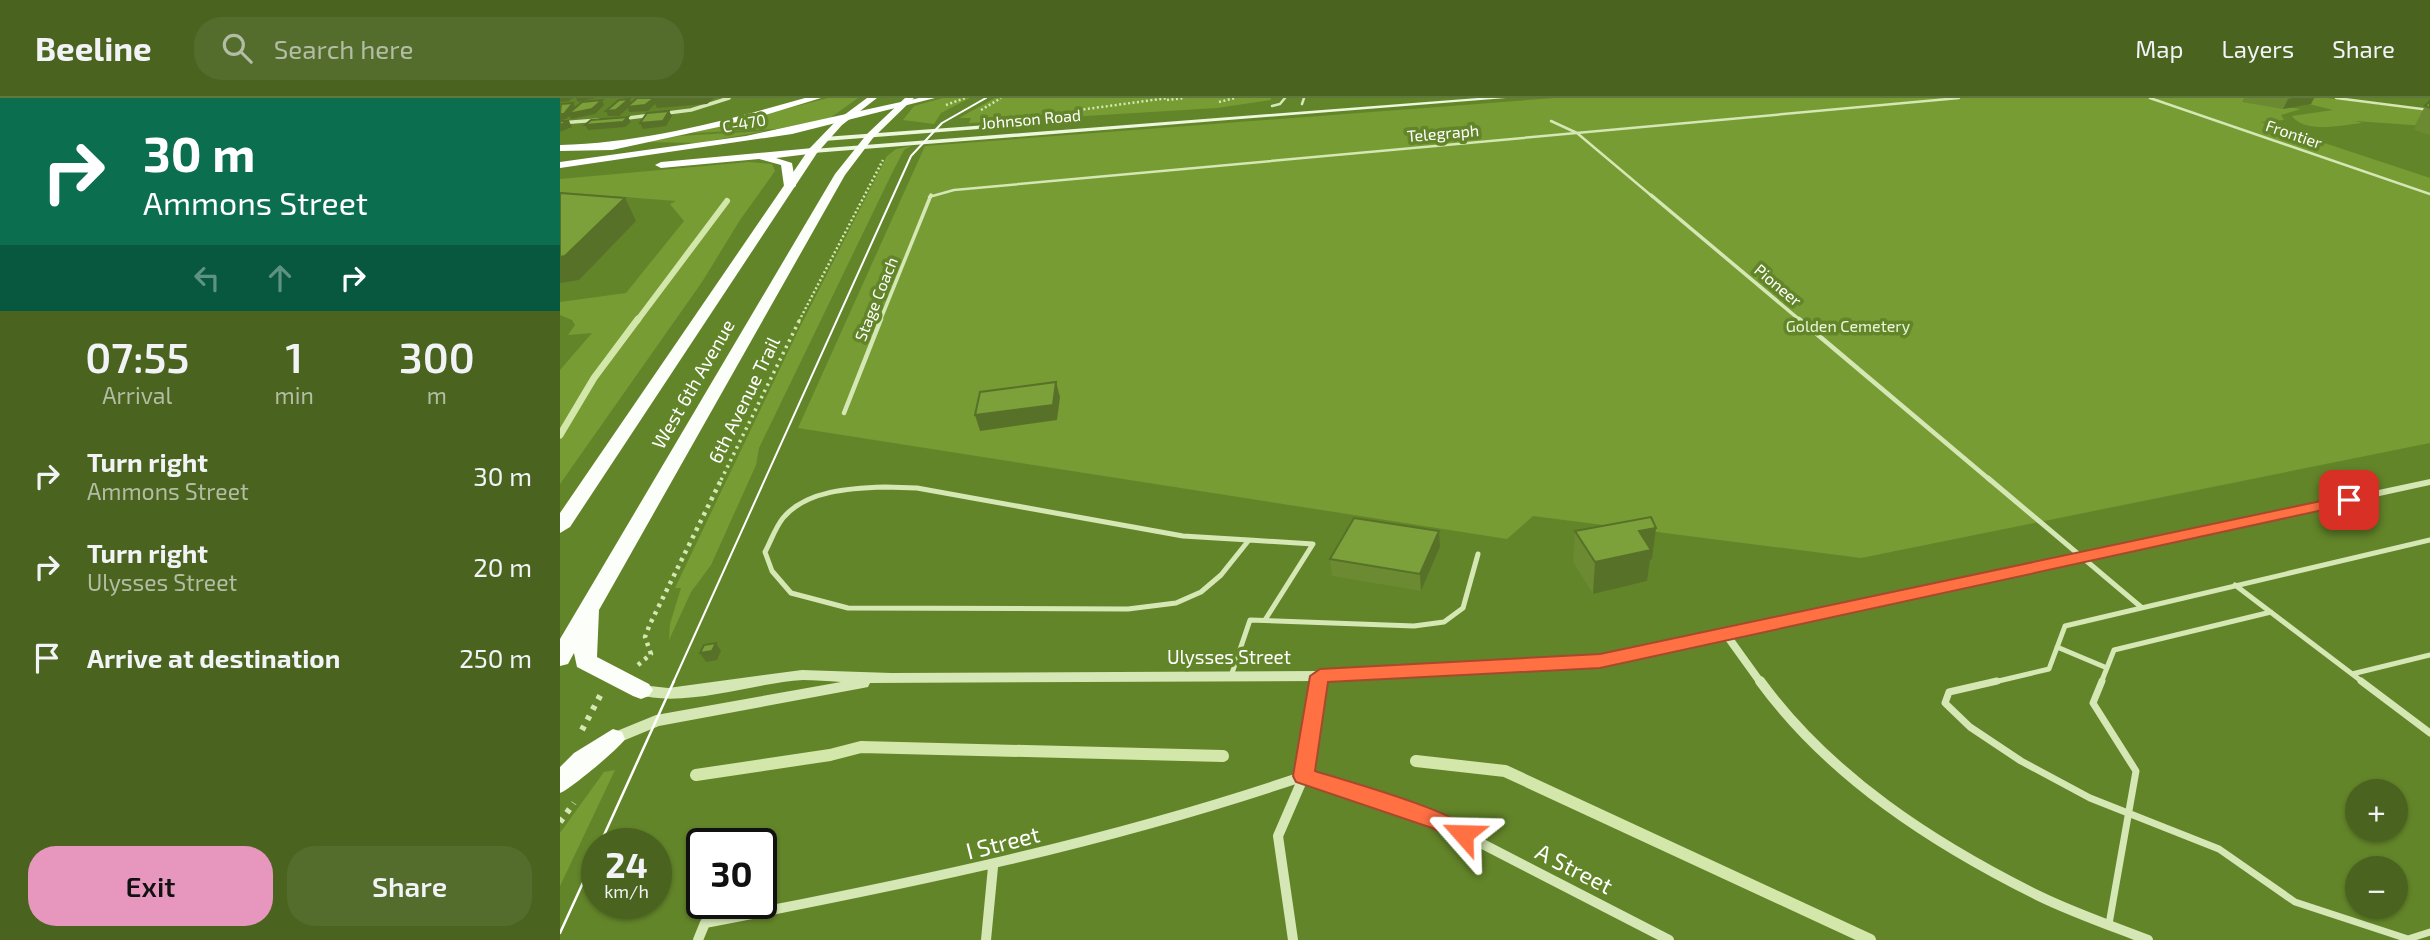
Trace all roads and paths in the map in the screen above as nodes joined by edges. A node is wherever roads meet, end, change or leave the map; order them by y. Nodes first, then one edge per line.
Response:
1 (729, 98) edge
2 (816, 98) edge
3 (873, 98) edge
4 (910, 98) edge
5 (930, 98) edge
6 (1001, 98) edge
7 (1185, 98) edge
8 (1285, 98) edge
9 (1398, 98) edge
10 (1503, 98) edge
11 (1959, 98) edge
12 (2150, 98) edge
13 (2336, 98) edge
14 (1163, 101) dead end
15 (1303, 101) edge
16 (1272, 106) junction
17 (1259, 107) dead end
18 (2430, 110) edge
19 (977, 112) dead end
20 (611, 119) edge
21 (598, 120) edge
22 (1075, 120) dead end
23 (1551, 121) dead end
24 (1160, 122) junction
25 (560, 123) edge
26 (1577, 133) junction
27 (870, 136) junction
28 (824, 139) junction
29 (560, 148) edge
30 (859, 148) junction
31 (813, 152) junction
32 (560, 154) edge
33 (886, 154) dead end
34 (560, 165) edge
35 (640, 169) dead end
36 (653, 169) dead end
37 (614, 170) junction
38 (560, 175) edge
39 (790, 186) junction
40 (2430, 194) edge
41 (930, 195) joint
42 (844, 413) dead end
43 (2430, 482) edge
44 (560, 527) edge
45 (1249, 540) junction
46 (2430, 540) edge
47 (1478, 554) dead end
48 (2081, 557) junction
49 (2235, 585) junction
50 (2141, 607) junction
51 (589, 608) junction
52 (2271, 612) junction
53 (1265, 620) junction
54 (1725, 633) junction
55 (2057, 647) junction
56 (2430, 654) edge
57 (560, 658) edge
58 (638, 665) dead end
59 (2107, 668) junction
60 (2353, 674) junction
61 (1231, 676) junction
62 (1320, 676) junction
63 (891, 678) junction
64 (607, 690) dead end
65 (640, 690) joint
66 (2430, 733) edge
67 (578, 738) dead end
68 (613, 739) joint
69 (1304, 776) junction
70 (560, 783) edge
71 (2128, 813) junction
72 (993, 867) junction
73 (2109, 924) junction
74 (2430, 932) edge
75 (698, 940) edge
76 (986, 940) edge
77 (1293, 940) edge
78 (1669, 940) edge
79 (2148, 940) edge

1 - 20 street
2 - 32 highway, C-470
3 - 28 highway, West 6th Avenue
4 - 27 highway, West 6th Avenue
5 - 34 highway, C-470
6 - 19 path
7 - 14 path
8 - 16 lane
9 - 15 main road
10 - 24 main road, Johnson Road
11 - 26 lane, Telegraph
12 - 40 lane, Frontier
13 - 18 lane
15 - 16 main road
15 - 24 main road
16 - 17 main road
21 - 25 street
22 - 27 main road, Johnson Road
23 - 26 lane, Pioneer
24 - 30 main road, Johnson Road
26 - 41 lane, Telegraph
26 - 48 lane, Pioneer
27 - 28 main road, Johnson Road
27 - 30 highway, West 6th Avenue
28 - 29 highway
28 - 31 highway, West 6th Avenue
30 - 31 main road, Johnson Road
30 - 51 highway, West 6th Avenue
31 - 37 highway
31 - 39 highway, West 6th Avenue
33 - 58 path, 6th Avenue Trail
35 - 37 highway
36 - 39 highway
37 - 38 highway
39 - 44 highway, West 6th Avenue
41 - 42 lane, Stage Coach
43 - 48 street, Ulysses Street
45 - 45 lane
45 - 53 lane
46 - 49 lane
47 - 53 lane
48 - 50 lane
48 - 54 street, Ulysses Street
49 - 50 lane
49 - 52 lane
50 - 55 lane
51 - 57 highway, West 6th Avenue
51 - 65 highway
52 - 59 lane
52 - 60 lane
53 - 61 lane
54 - 62 street, Ulysses Street
54 - 73 street
55 - 59 lane
55 - 71 lane
56 - 60 lane
59 - 71 lane
60 - 66 lane
61 - 62 street, Ulysses Street
61 - 63 street, Ulysses Street
62 - 69 street
63 - 65 street, Ulysses Street
63 - 68 street, Ulysses Street
64 - 67 path
68 - 70 highway
69 - 72 street, I Street
69 - 77 street
69 - 78 street, A Street
71 - 73 lane
71 - 74 lane
72 - 75 street, I Street
72 - 76 street
73 - 79 street

